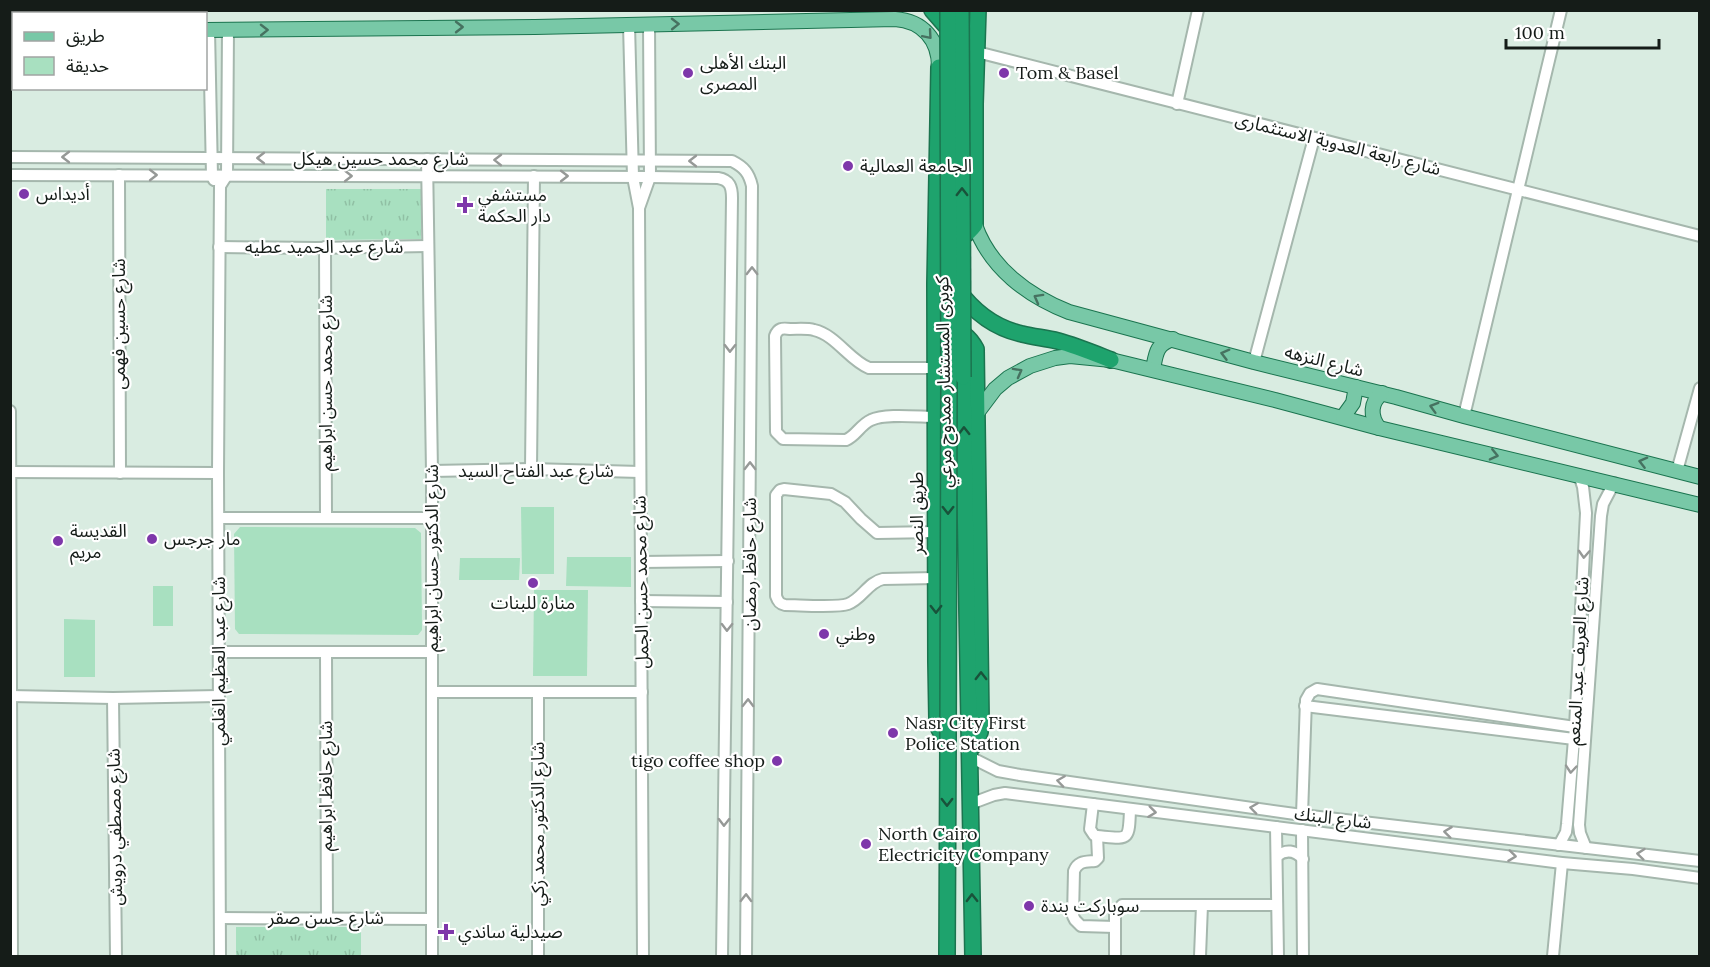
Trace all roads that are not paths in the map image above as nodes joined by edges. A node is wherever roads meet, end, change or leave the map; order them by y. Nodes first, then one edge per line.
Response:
1 (932, 10) edge
2 (948, 10) edge
3 (961, 10) edge
4 (978, 10) edge
5 (1198, 10) edge
6 (1561, 10) edge
7 (649, 24) junction
8 (629, 25) junction
9 (207, 30) edge
10 (228, 30) junction
11 (977, 52) junction
12 (939, 67) joint
13 (975, 104) junction
14 (1177, 104) junction
15 (1314, 138) junction
16 (10, 157) edge
17 (212, 157) junction
18 (227, 158) junction
19 (427, 159) junction
20 (633, 161) junction
21 (650, 161) junction
22 (747, 172) joint
23 (10, 175) edge
24 (119, 175) junction
25 (227, 175) junction
26 (212, 176) junction
27 (427, 176) junction
28 (534, 176) junction
29 (633, 177) junction
30 (650, 177) junction
31 (730, 184) joint
32 (220, 186) junction
33 (1519, 190) junction
34 (732, 204) junction
35 (752, 204) junction
36 (639, 208) junction
37 (937, 225) junction
38 (975, 225) junction
39 (1700, 236) edge
40 (428, 246) junction
41 (219, 247) junction
42 (325, 248) junction
43 (1173, 339) junction
44 (936, 344) junction
45 (1111, 360) junction
46 (1254, 362) junction
47 (936, 368) junction
48 (1153, 369) junction
49 (1356, 387) junction
50 (1700, 388) edge
51 (1382, 393) junction
52 (10, 411) edge
53 (977, 413) junction
54 (1464, 416) junction
55 (936, 417) junction
56 (1343, 417) junction
57 (1379, 428) junction
58 (531, 469) junction
59 (432, 471) junction
60 (640, 471) junction
61 (1677, 471) junction
62 (11, 472) edge
63 (120, 473) junction
64 (218, 473) junction
65 (1579, 475) junction
66 (1700, 477) edge
67 (1614, 483) junction
68 (1700, 506) edge
69 (1586, 513) junction
70 (1601, 516) junction
71 (219, 518) junction
72 (326, 518) junction
73 (432, 518) junction
74 (936, 532) junction
75 (728, 561) junction
76 (641, 562) junction
77 (11, 564) edge
78 (936, 578) junction
79 (11, 599) edge
80 (641, 601) junction
81 (727, 602) junction
82 (219, 652) junction
83 (326, 652) junction
84 (432, 652) junction
85 (432, 692) junction
86 (538, 692) junction
87 (642, 692) junction
88 (11, 696) edge
89 (218, 696) junction
90 (113, 698) junction
91 (1305, 706) junction
92 (1575, 727) junction
93 (1574, 739) junction
94 (948, 743) junction
95 (970, 755) junction
96 (1020, 775) junction
97 (1018, 795) junction
98 (970, 804) junction
99 (1092, 804) junction
100 (1130, 809) junction
101 (1302, 814) junction
102 (1567, 824) junction
103 (1579, 825) junction
104 (1276, 827) junction
105 (1302, 830) junction
106 (1097, 836) junction
107 (1559, 845) junction
108 (1586, 848) junction
109 (1277, 856) junction
110 (1303, 859) junction
111 (1700, 861) edge
112 (1562, 862) junction
113 (1700, 878) edge
114 (1277, 905) junction
115 (1202, 906) junction
116 (220, 918) junction
117 (327, 919) junction
118 (432, 919) junction
119 (1115, 927) junction
120 (12, 957) edge
121 (116, 957) edge
122 (220, 957) edge
123 (432, 957) edge
124 (538, 957) edge
125 (643, 957) edge
126 (722, 957) edge
127 (746, 957) edge
128 (947, 957) edge
129 (973, 957) edge
130 (1115, 957) edge
131 (1200, 957) edge
132 (1278, 957) edge
133 (1303, 957) edge
134 (1553, 957) edge

1 - 13 highway
2 -> 94 highway, كوبرى المستشار ممدوح مرعي, bridge
95 -> 3 highway, كوبرى المستشار ممدوح مرعي, bridge
4 - 11 highway
5 - 14 street
6 - 33 street
7 - 8 main road
7 -> 12 main road
7 - 21 street, شارع محمد حسن الجمل
10 -> 8 main road
8 - 20 street, شارع محمد حسن الجمل
9 - 10 main road
9 - 17 street
10 - 18 street
11 - 13 highway
11 - 14 street, شارع رابعة العدوية الاستثمارى
12 - 37 highway, طريق النصر
13 - 38 highway
14 - 15 street, شارع رابعة العدوية الاستثمارى
15 - 33 street, شارع رابعة العدوية الاستثمارى
15 - 46 street
17 -> 16 street, شارع محمد حسين هيكل
17 - 18 street, شارع محمد حسين هيكل
17 - 26 street
19 -> 18 street, شارع محمد حسين هيكل
18 - 25 street
20 -> 19 street, شارع محمد حسين هيكل
19 - 27 street, شارع الدكتور حسان ابراهيم
20 - 21 street, شارع محمد حسين هيكل
20 - 29 street, شارع محمد حسن الجمل
22 -> 21 street, شارع محمد حسين هيكل
21 - 30 street, شارع محمد حسن الجمل
22 - 35 street, شارع حافظ رمضان
23 - 24 street, شارع محمد حسين هيكل
24 -> 26 street, شارع محمد حسين هيكل
24 - 63 street, شارع حسين فهمى
25 - 26 street, شارع محمد حسين هيكل
25 -> 27 street, شارع محمد حسين هيكل
25 - 32 street
26 - 32 street
27 - 28 street, شارع محمد حسين هيكل
27 - 40 street, شارع الدكتور حسان ابراهيم
28 -> 29 street, شارع محمد حسين هيكل
28 - 58 street
29 - 30 street, شارع محمد حسين هيكل
29 - 36 street, شارع محمد حسن الجمل
30 - 31 street, شارع محمد حسين هيكل
30 - 36 street, شارع محمد حسن الجمل
31 - 34 street, شارع حافظ رمضان
32 - 41 street, شارع عبد العظيم الغلمي
33 - 39 street, شارع رابعة العدوية الاستثمارى
33 - 54 street
34 - 35 street
34 -> 75 street, شارع حافظ رمضان
127 -> 35 street, شارع حافظ رمضان
36 - 60 street, شارع محمد حسن الجمل
37 - 38 highway
37 - 44 highway, طريق النصر
37 - 45 highway
43 -> 38 main road, شارع النزهه
40 - 42 street, شارع عبد الحميد عطيه
40 - 59 street, شارع الدكتور حسان ابراهيم
41 - 42 street, شارع عبد الحميد عطيه
41 - 64 street, شارع عبد العظيم الغلمي
42 - 72 street, شارع محمد حسن ابراهيم
46 -> 43 main road, شارع النزهه
43 - 48 main road
44 - 47 highway, طريق النصر
44 - 53 highway
45 - 48 main road
53 -> 45 main road
46 - 49 main road, شارع النزهه
47 - 55 highway, طريق النصر
47 - 55 street
48 - 56 main road
49 - 51 main road, شارع النزهه
49 - 56 main road
50 - 61 street
54 -> 51 main road, شارع النزهه
51 - 57 main road
52 - 62 street
95 -> 53 highway
61 -> 54 main road, شارع النزهه
55 - 74 highway, طريق النصر
56 - 57 main road
57 -> 65 main road
58 - 59 street, شارع عبد الفتاح السيد
58 - 60 street, شارع عبد الفتاح السيد
59 - 73 street, شارع الدكتور حسان ابراهيم
60 - 76 street, شارع محمد حسن الجمل
61 - 66 main road, شارع النزهه
62 - 63 street
62 - 77 street
63 - 64 street
64 - 71 street, شارع عبد العظيم الغلمي
65 - 67 main road
65 - 69 street, شارع العريف عبد المنعم
67 - 68 main road
67 - 70 street, شارع العريف عبد المنعم
69 - 70 street
69 -> 92 street, شارع العريف عبد المنعم
70 - 103 street, شارع العريف عبد المنعم
71 - 72 street
71 - 82 street, شارع عبد العظيم الغلمي
72 - 73 street
73 - 84 street, شارع الدكتور حسان ابراهيم
74 - 78 highway, طريق النصر
74 - 78 street
75 - 76 street
75 - 81 street, شارع حافظ رمضان
76 - 80 street, شارع محمد حسن الجمل
77 - 79 street
78 -> 94 highway, طريق النصر
79 - 88 street
80 - 81 street
80 - 87 street, شارع محمد حسن الجمل
81 -> 126 street, شارع حافظ رمضان
82 - 83 street
82 - 89 street, شارع عبد العظيم الغلمي
83 - 84 street
83 - 117 street, شارع حافظ ابراهيم
84 - 85 street, شارع الدكتور حسان ابراهيم
85 - 86 street
85 - 118 street, شارع الدكتور حسان ابراهيم
86 - 87 street
86 - 124 street, شارع الدكتور محمد زكي
87 - 125 street, شارع محمد حسن الجمل
88 - 90 street
88 - 120 street
89 - 90 street
89 - 116 street, شارع عبد العظيم الغلمي
90 - 121 street, شارع مصطفي درويش
91 - 92 street
91 - 93 street
91 - 101 street
92 - 93 street, شارع العريف عبد المنعم
93 -> 102 street, شارع العريف عبد المنعم
94 -> 128 highway, طريق النصر
95 - 96 street, شارع البنك
95 - 98 highway
96 - 97 street
101 -> 96 street, شارع البنك
97 - 98 street, شارع البنك
97 - 99 street, شارع البنك
129 -> 98 highway
99 - 100 street, شارع البنك
99 - 106 street
100 -> 104 street, شارع البنك
100 - 106 street
107 -> 101 street, شارع البنك
102 - 103 street
102 - 107 street, شارع العريف عبد المنعم
103 - 108 street, شارع العريف عبد المنعم
104 - 105 street, شارع البنك
104 - 109 street
105 - 110 street
105 -> 112 street, شارع البنك
106 - 119 street
107 - 108 street, شارع البنك
111 -> 108 street, شارع البنك
109 - 110 street
109 - 114 street
110 - 133 street
112 - 113 street, شارع البنك
112 - 134 street
114 - 115 street
114 - 132 street
115 - 119 street
115 - 131 street
116 - 117 street, شارع حسن صقر
116 - 122 street, شارع عبد العظيم الغلمي
117 - 118 street, شارع حسن صقر
118 - 123 street, شارع الدكتور حسان ابراهيم
119 - 130 street

